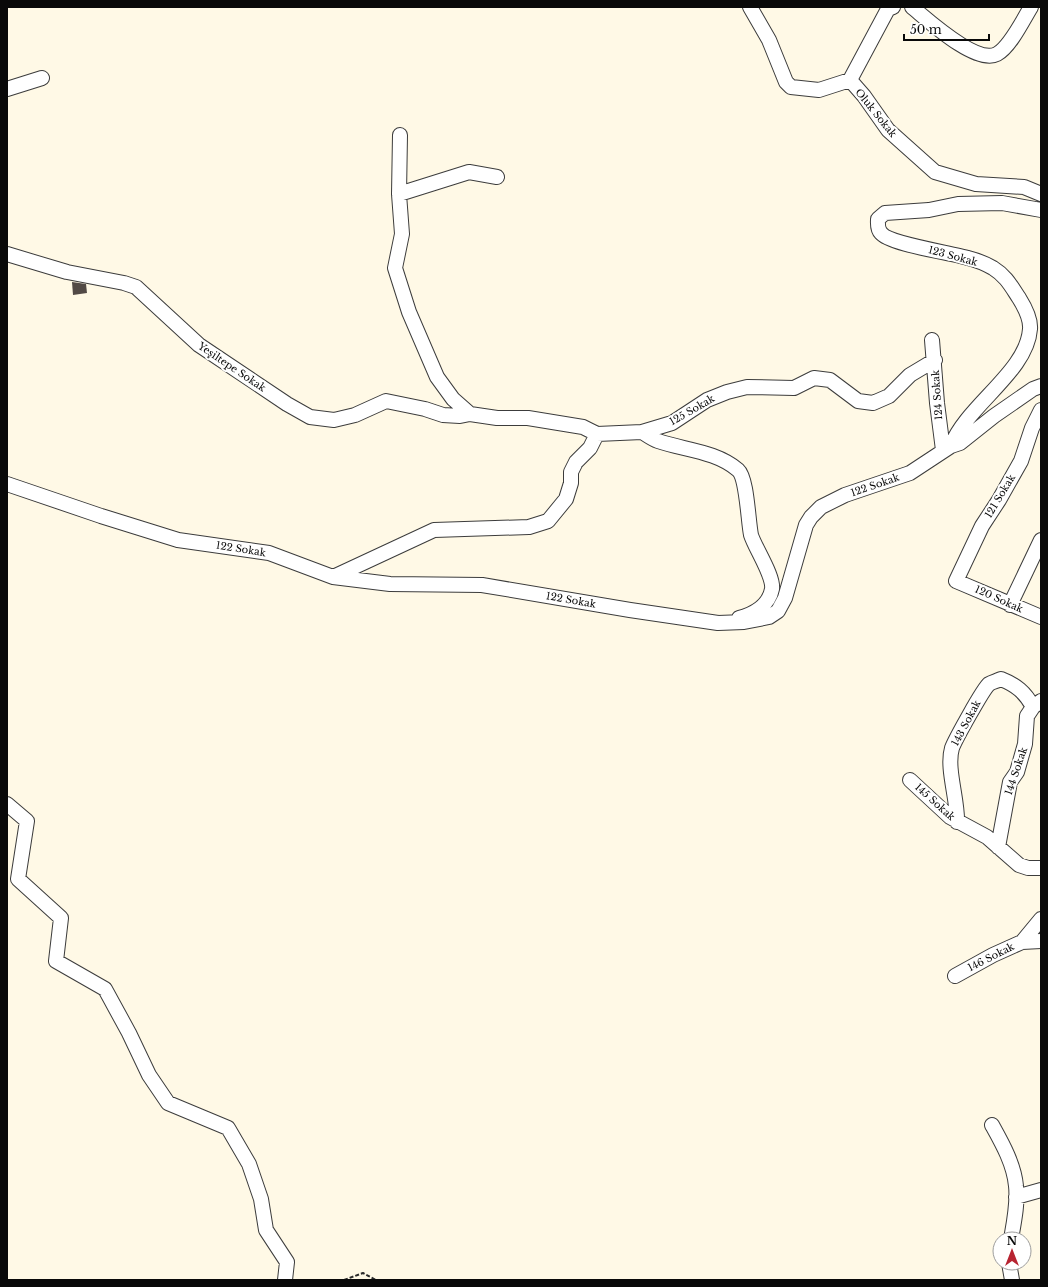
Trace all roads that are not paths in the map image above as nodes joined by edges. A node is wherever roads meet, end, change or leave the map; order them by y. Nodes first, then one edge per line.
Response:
1 (750, 7) edge
2 (893, 7) edge
3 (912, 7) edge
4 (1031, 7) edge
5 (42, 78) dead end
6 (850, 80) junction
7 (7, 89) edge
8 (400, 135) dead end
9 (497, 177) dead end
10 (399, 194) junction
11 (1041, 194) edge
12 (1041, 210) edge
13 (7, 254) edge
14 (932, 340) dead end
15 (934, 360) junction
16 (1041, 386) edge
17 (1041, 410) edge
18 (470, 414) junction
19 (642, 432) junction
20 (597, 434) junction
21 (947, 448) junction
22 (7, 484) edge
23 (1041, 540) edge
24 (333, 577) junction
25 (956, 581) joint
26 (1010, 605) junction
27 (1041, 617) edge
28 (718, 623) junction
29 (1037, 704) edge
30 (910, 780) dead end
31 (7, 804) edge
32 (957, 822) junction
33 (998, 846) junction
34 (1041, 868) edge
35 (1041, 919) edge
36 (1041, 941) edge
37 (1022, 942) junction
38 (955, 976) dead end
39 (992, 1124) dead end
40 (1041, 1190) edge
41 (1016, 1197) junction
42 (1012, 1231) edge
43 (285, 1280) edge

1 - 6 street, Oluk Sokak
2 - 6 street
3 - 4 street
5 - 7 street
6 - 11 street, Oluk Sokak
8 - 10 street
9 - 10 street
10 - 18 street
12 - 21 street, 123 Sokak
13 - 18 street, Yeşiltepe Sokak
14 - 15 street, 124 Sokak
15 - 19 street, 125 Sokak
15 - 21 street, 124 Sokak
16 - 21 street, 122 Sokak
17 - 25 street, 121 Sokak
18 - 20 street, Yeşiltepe Sokak
19 - 20 street, 125 Sokak
19 - 28 street, 125 Sokak
20 - 24 street
21 - 28 street, 122 Sokak
22 - 24 street, 122 Sokak
23 - 26 street
24 - 28 street, 122 Sokak
25 - 26 street, 120 Sokak
26 - 27 street, 120 Sokak
29 - 32 street, 143 Sokak
29 - 33 street, 144 Sokak
30 - 32 street, 145 Sokak
31 - 43 street
32 - 33 street, 145 Sokak
33 - 34 street, 145 Sokak
35 - 37 street, 146 Sokak
36 - 37 street
37 - 38 street, 146 Sokak
39 - 41 street
40 - 41 street
41 - 42 street

